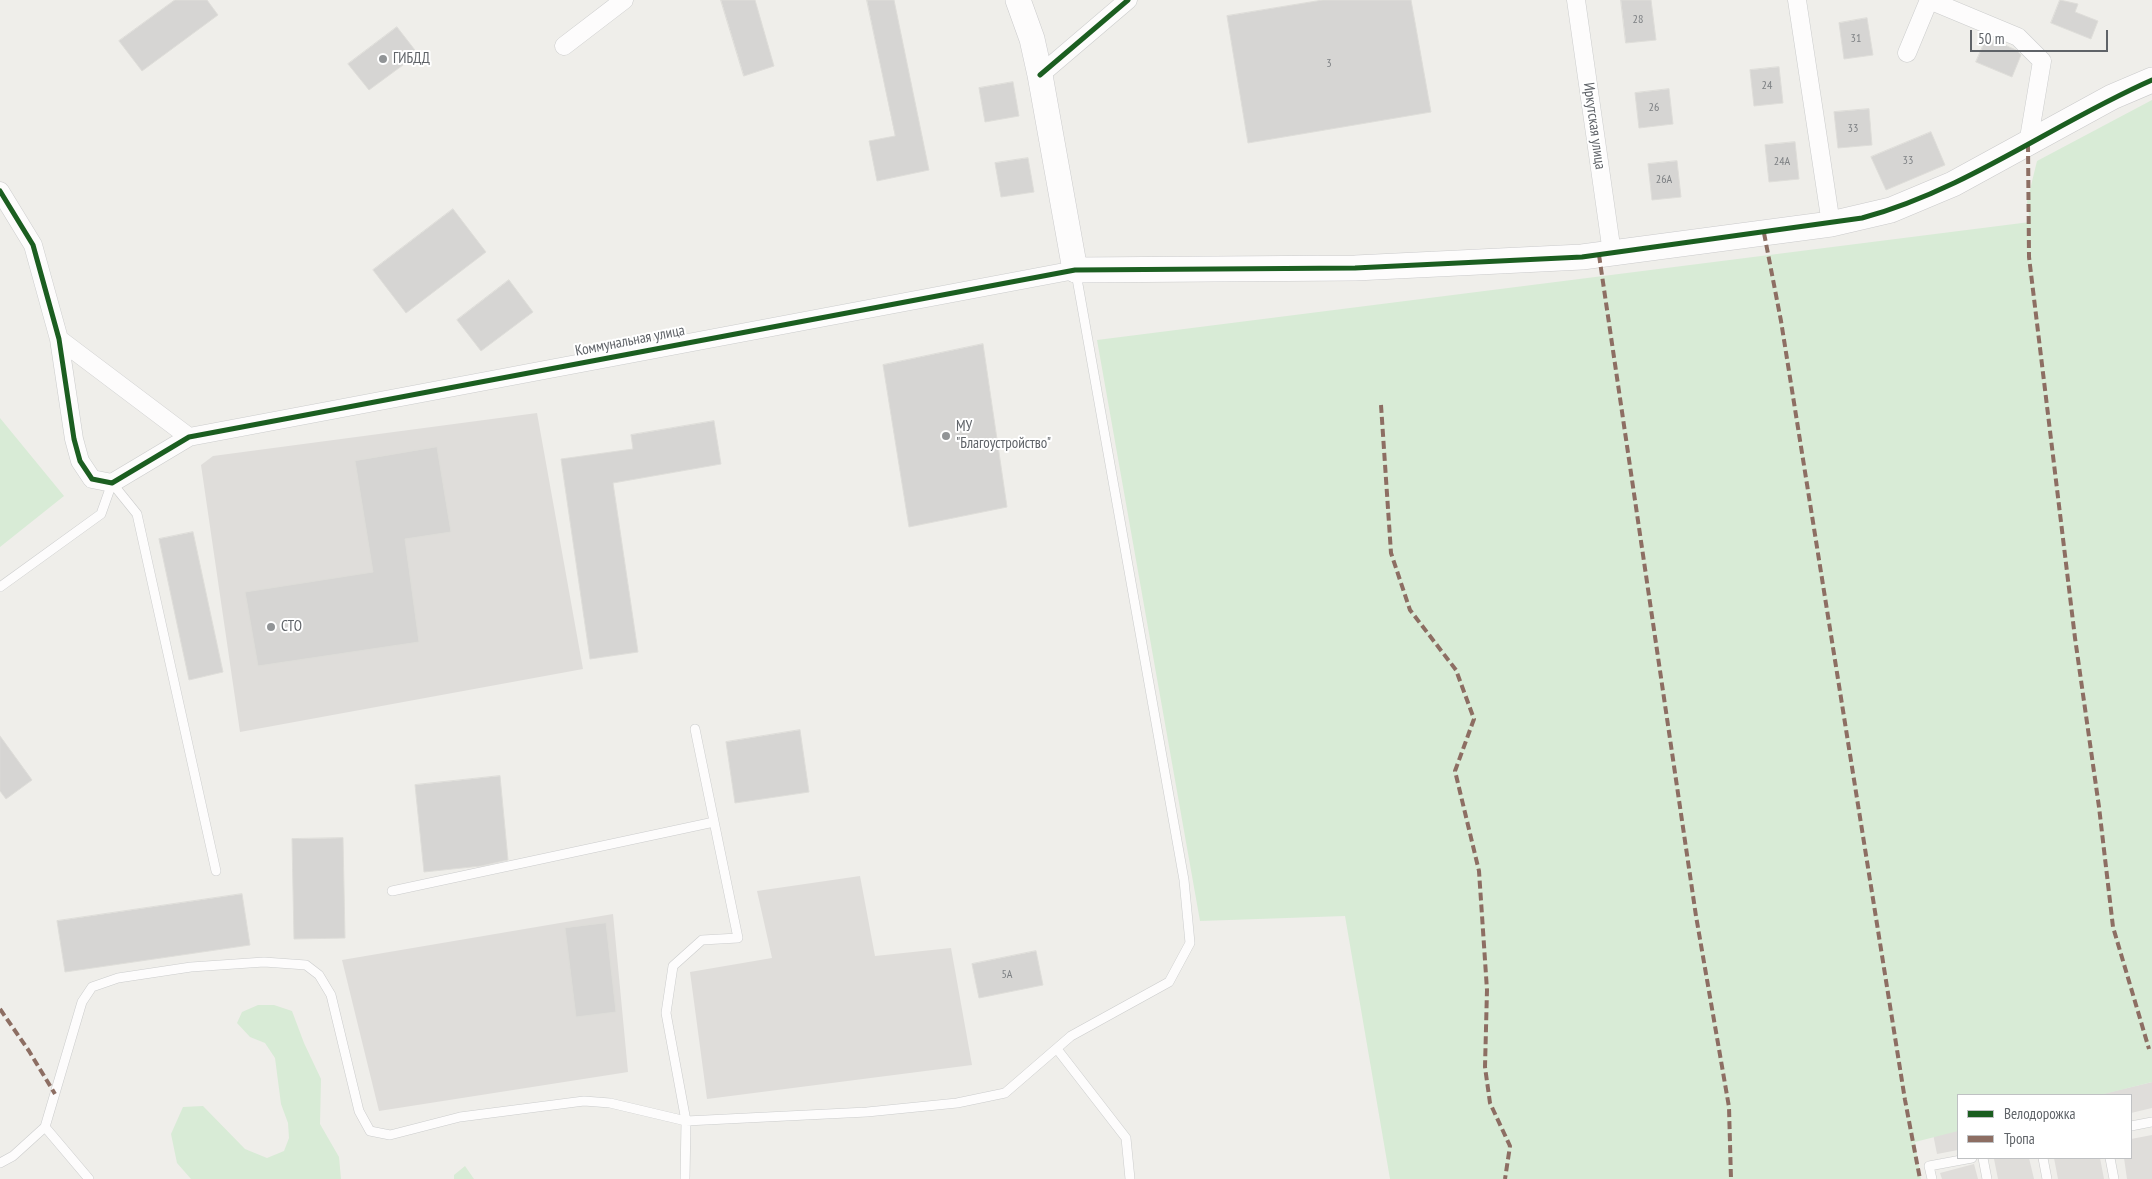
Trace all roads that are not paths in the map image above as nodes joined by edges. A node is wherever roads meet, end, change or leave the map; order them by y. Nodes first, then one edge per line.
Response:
1 (624, 0) edge
2 (1018, 0) edge
3 (1128, 0) edge
4 (1576, 0) edge
5 (1797, 0) edge
6 (1929, 0) edge
7 (564, 46) dead end
8 (1907, 53) dead end
9 (1040, 75) junction
10 (2152, 80) edge
11 (2028, 144) junction
12 (0, 191) edge
13 (1831, 224) junction
14 (1612, 253) junction
15 (1075, 270) junction
16 (59, 339) junction
17 (189, 437) junction
18 (112, 484) junction
19 (0, 587) edge
20 (695, 729) dead end
21 (714, 822) junction
22 (216, 871) dead end
23 (392, 891) dead end
24 (1057, 1049) junction
25 (686, 1121) junction
26 (2152, 1122) edge
27 (2132, 1126) edge
28 (45, 1127) junction
29 (1967, 1159) edge
30 (1983, 1159) edge
31 (2043, 1159) edge
32 (2110, 1159) edge
33 (0, 1163) edge
34 (88, 1179) edge
35 (686, 1179) edge
36 (1130, 1179) edge
37 (1932, 1179) edge
38 (1988, 1179) edge
39 (2047, 1179) edge
40 (2114, 1179) edge

1 - 7 street
2 - 9 street
3 - 9 street
4 - 14 street, Иркутская улица
5 - 13 street
6 - 8 street
6 - 11 street
9 - 15 street
10 - 11 street
11 - 13 street
12 - 16 street
13 - 14 street
14 - 15 street
15 - 17 street, Коммунальная улица
15 - 24 lane
16 - 17 street
16 - 18 street
17 - 18 street
18 - 19 lane
18 - 22 lane
20 - 21 lane
21 - 23 lane
21 - 25 lane
24 - 25 lane
24 - 36 lane
25 - 28 lane
25 - 35 lane
26 - 27 lane
28 - 33 lane
28 - 34 lane
29 - 37 lane
30 - 38 lane
31 - 39 lane
32 - 40 lane

